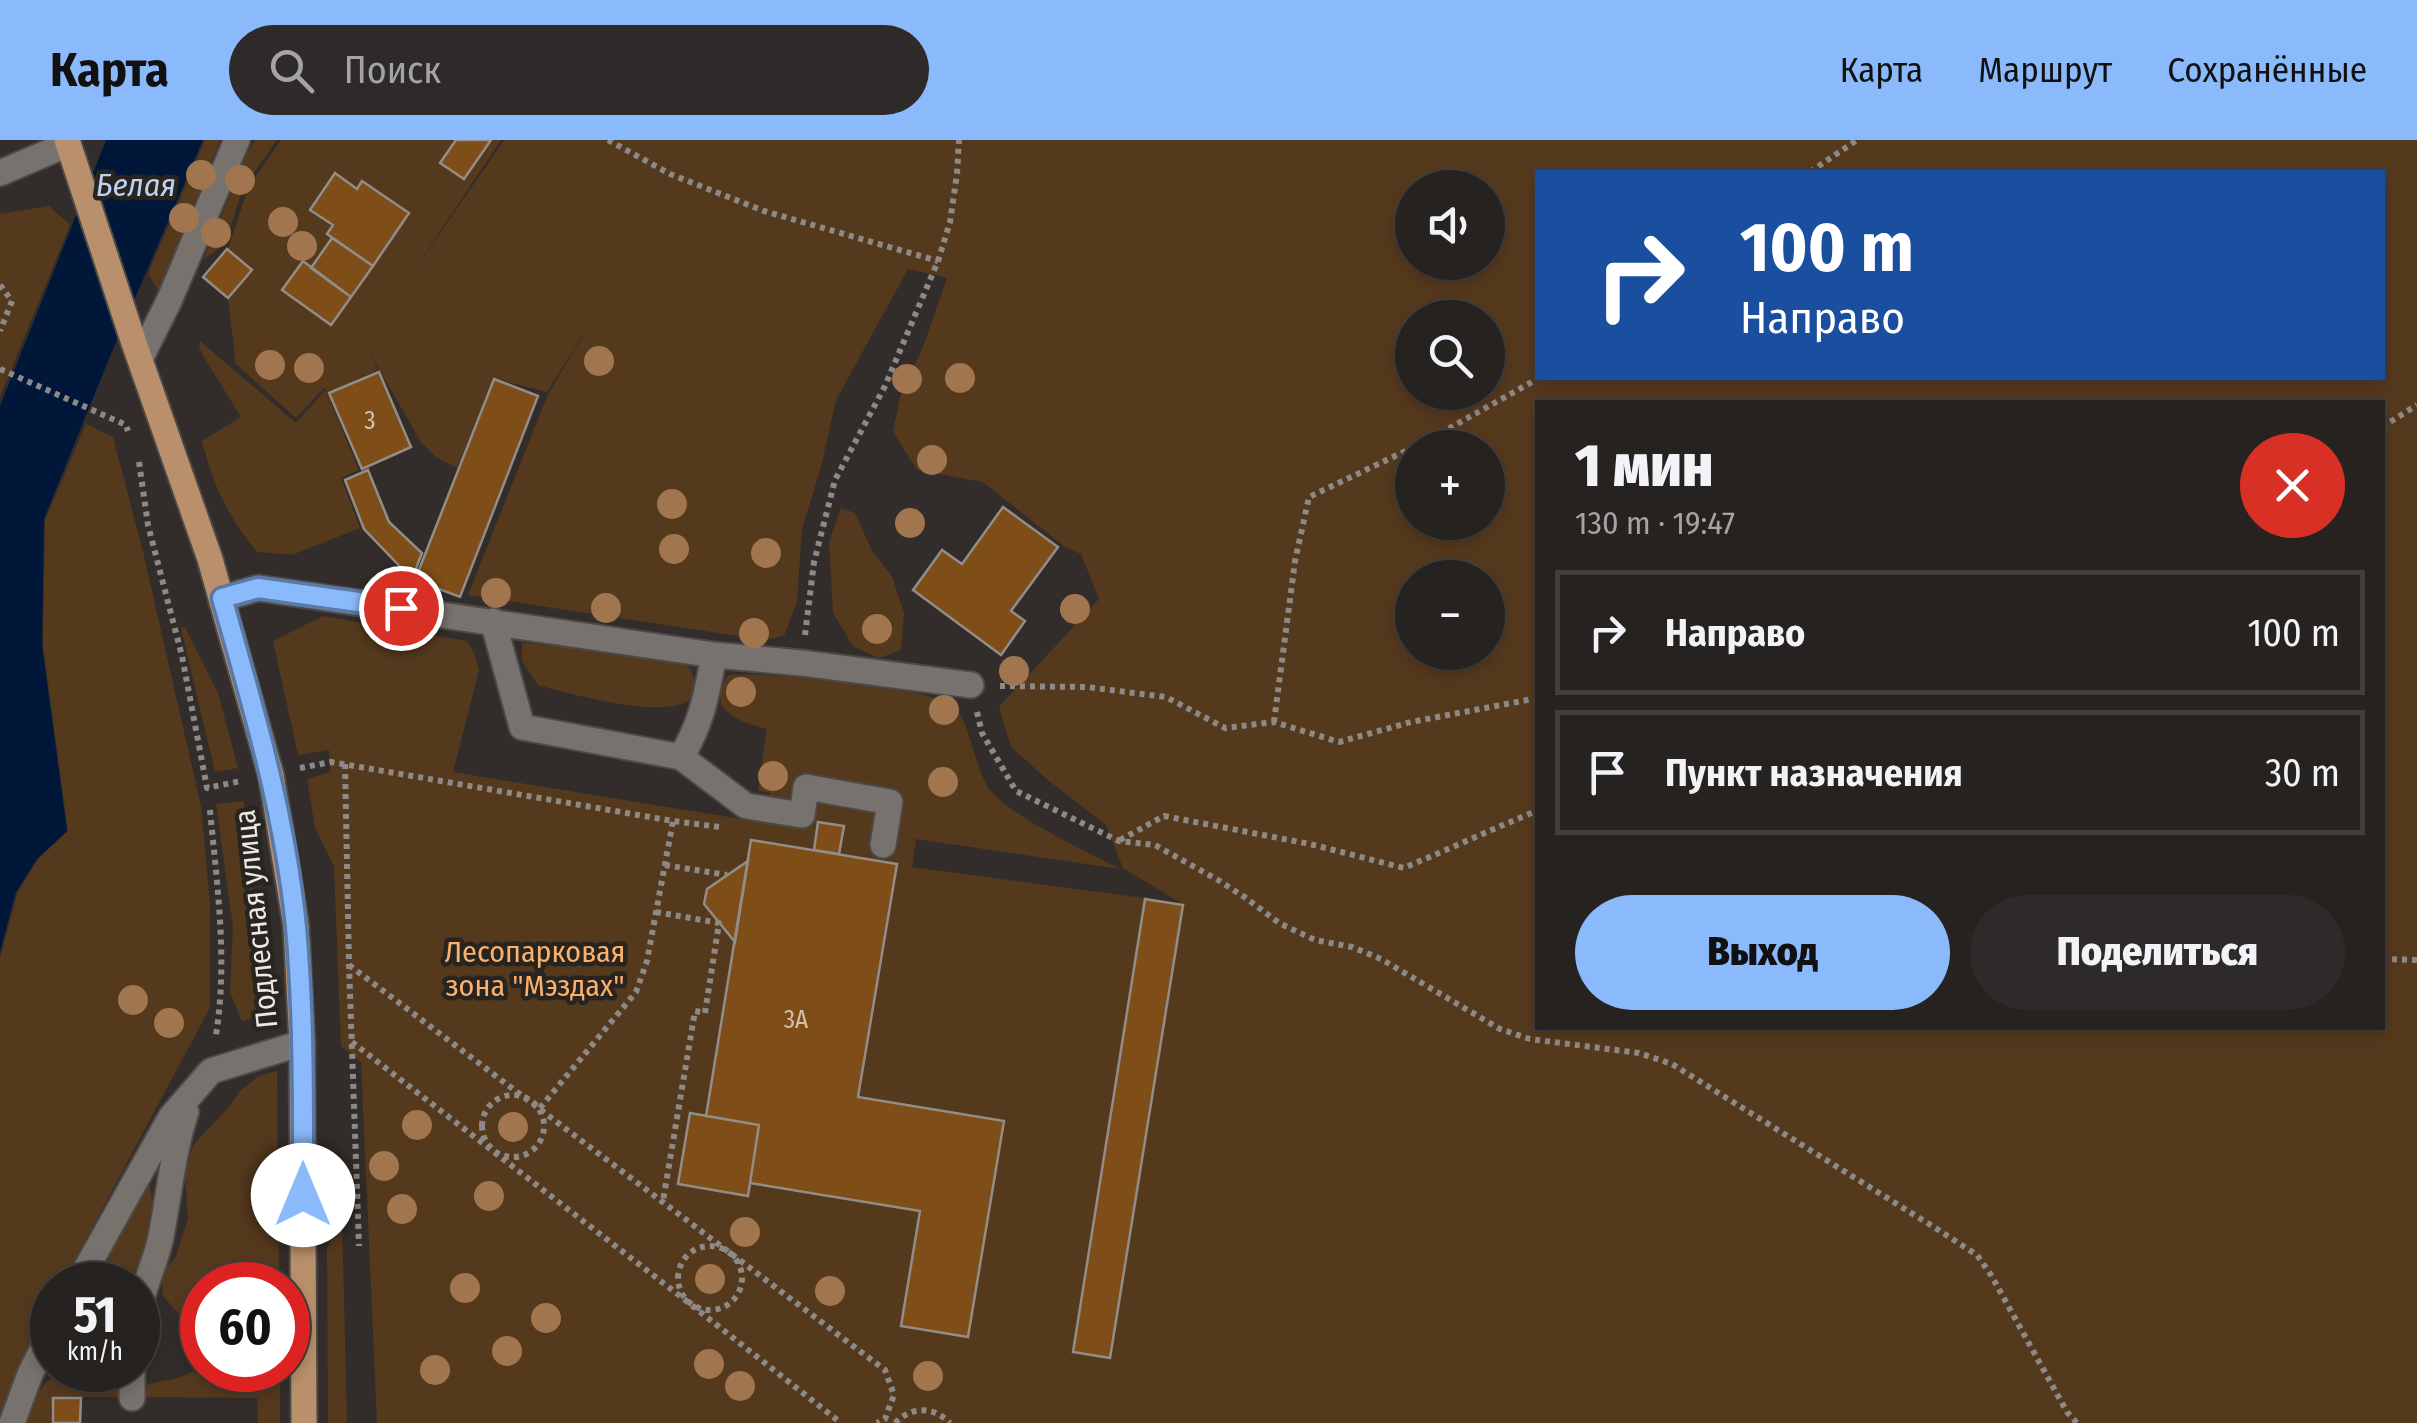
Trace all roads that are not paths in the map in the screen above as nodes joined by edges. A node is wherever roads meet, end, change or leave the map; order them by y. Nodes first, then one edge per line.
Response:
1 (237, 140) edge
2 (68, 142) edge
3 (0, 173) edge
4 (137, 351) junction
5 (222, 598) junction
6 (493, 621) junction
7 (714, 655) junction
8 (971, 685) road end
9 (681, 757) junction
10 (883, 845) dead end
11 (302, 1043) junction
12 (192, 1093) junction
13 (90, 1262) edge
14 (154, 1262) edge
15 (30, 1374) edge
16 (132, 1392) edge
17 (132, 1398) dead end
18 (12, 1423) edge
19 (304, 1423) edge

1 - 4 street
2 - 3 street
2 - 4 main road, Подлесная улица
4 - 5 main road, Подлесная улица
5 - 6 street
5 - 11 main road, Подлесная улица
6 - 7 street
6 - 9 street
7 - 8 street
7 - 9 street
9 - 10 street
11 - 12 street
11 - 19 main road, Подлесная улица
12 - 13 street
12 - 14 street
15 - 18 street
16 - 17 street

